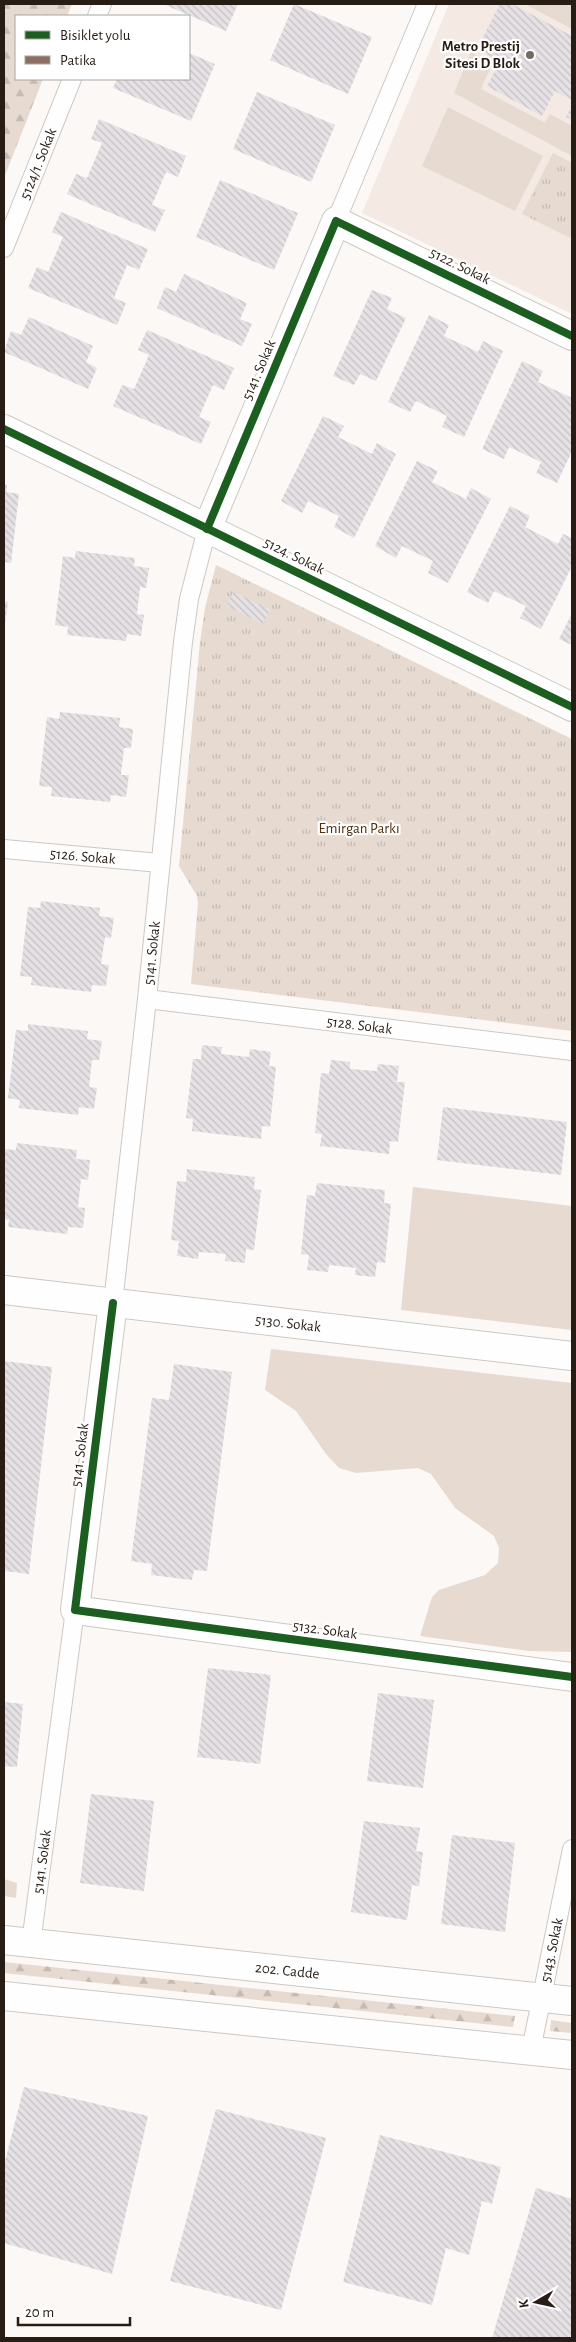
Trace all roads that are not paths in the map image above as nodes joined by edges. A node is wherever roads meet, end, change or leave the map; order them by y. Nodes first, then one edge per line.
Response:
1 (427, 4) edge
2 (72, 80) edge
3 (336, 221) junction
4 (4, 248) edge
5 (572, 336) edge
6 (4, 429) edge
7 (207, 529) junction
8 (572, 707) edge
9 (4, 849) edge
10 (160, 863) junction
11 (147, 999) junction
12 (572, 1051) edge
13 (4, 1290) edge
14 (113, 1303) junction
15 (572, 1356) edge
16 (75, 1610) junction
17 (572, 1677) edge
18 (572, 1849) edge
19 (4, 1940) edge
20 (31, 1943) junction
21 (4, 1996) edge
22 (542, 1998) junction
23 (572, 2001) edge
24 (531, 2050) junction
25 (572, 2055) edge

1 - 3 lane, 5141. Sokak
2 - 4 lane, 5124/1. Sokak
3 - 5 street, 5122. Sokak
3 - 7 street, 5141. Sokak
6 - 7 street, 5124. Sokak
7 - 8 street, 5124. Sokak
7 - 10 lane, 5141. Sokak
9 - 10 lane, 5126. Sokak
10 - 11 lane, 5141. Sokak
11 - 12 lane, 5128. Sokak
11 - 14 lane, 5141. Sokak
13 - 14 street, 5130. Sokak
14 - 15 street, 5130. Sokak
14 - 16 street, 5141. Sokak
16 - 17 street, 5132. Sokak
16 - 20 lane, 5141. Sokak
18 - 22 lane, 5143. Sokak
19 - 20 street, 202. Cadde
20 - 22 street, 202. Cadde
21 - 24 street
22 - 23 street, 202. Cadde
22 - 24 lane, 5143. Sokak
24 - 25 street

